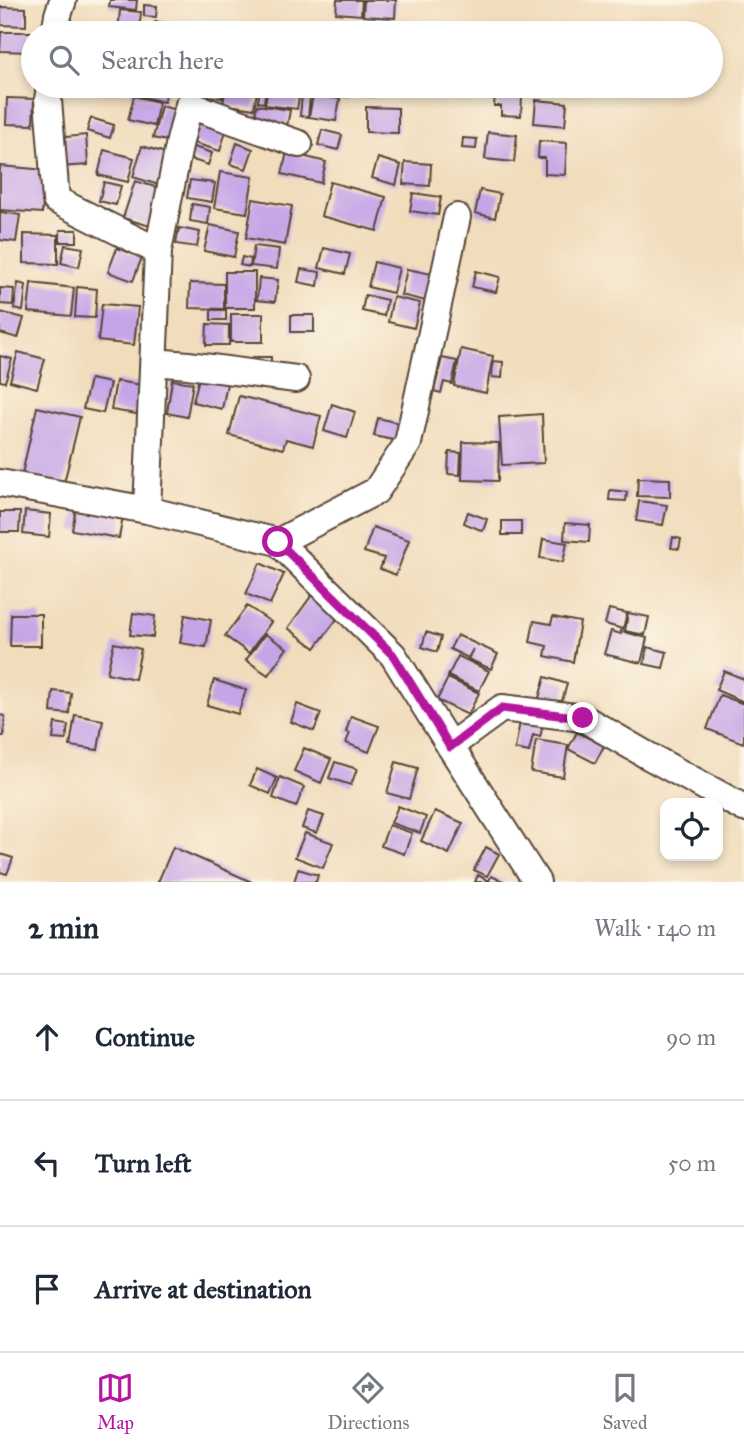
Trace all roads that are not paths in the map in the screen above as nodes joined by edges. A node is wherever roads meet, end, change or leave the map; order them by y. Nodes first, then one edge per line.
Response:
1 (63, 0) edge
2 (57, 21) edge
3 (48, 98) edge
4 (299, 144) dead end
5 (457, 217) dead end
6 (159, 251) junction
7 (154, 362) junction
8 (296, 379) dead end
9 (0, 483) edge
10 (148, 510) junction
11 (278, 542) junction
12 (450, 747) junction
13 (744, 808) edge
14 (537, 882) edge

1 - 2 street
3 - 6 street
4 - 6 street
5 - 11 street
6 - 7 street
7 - 8 street
7 - 10 street
9 - 10 street
10 - 11 street
11 - 12 street
12 - 13 street
12 - 14 street

